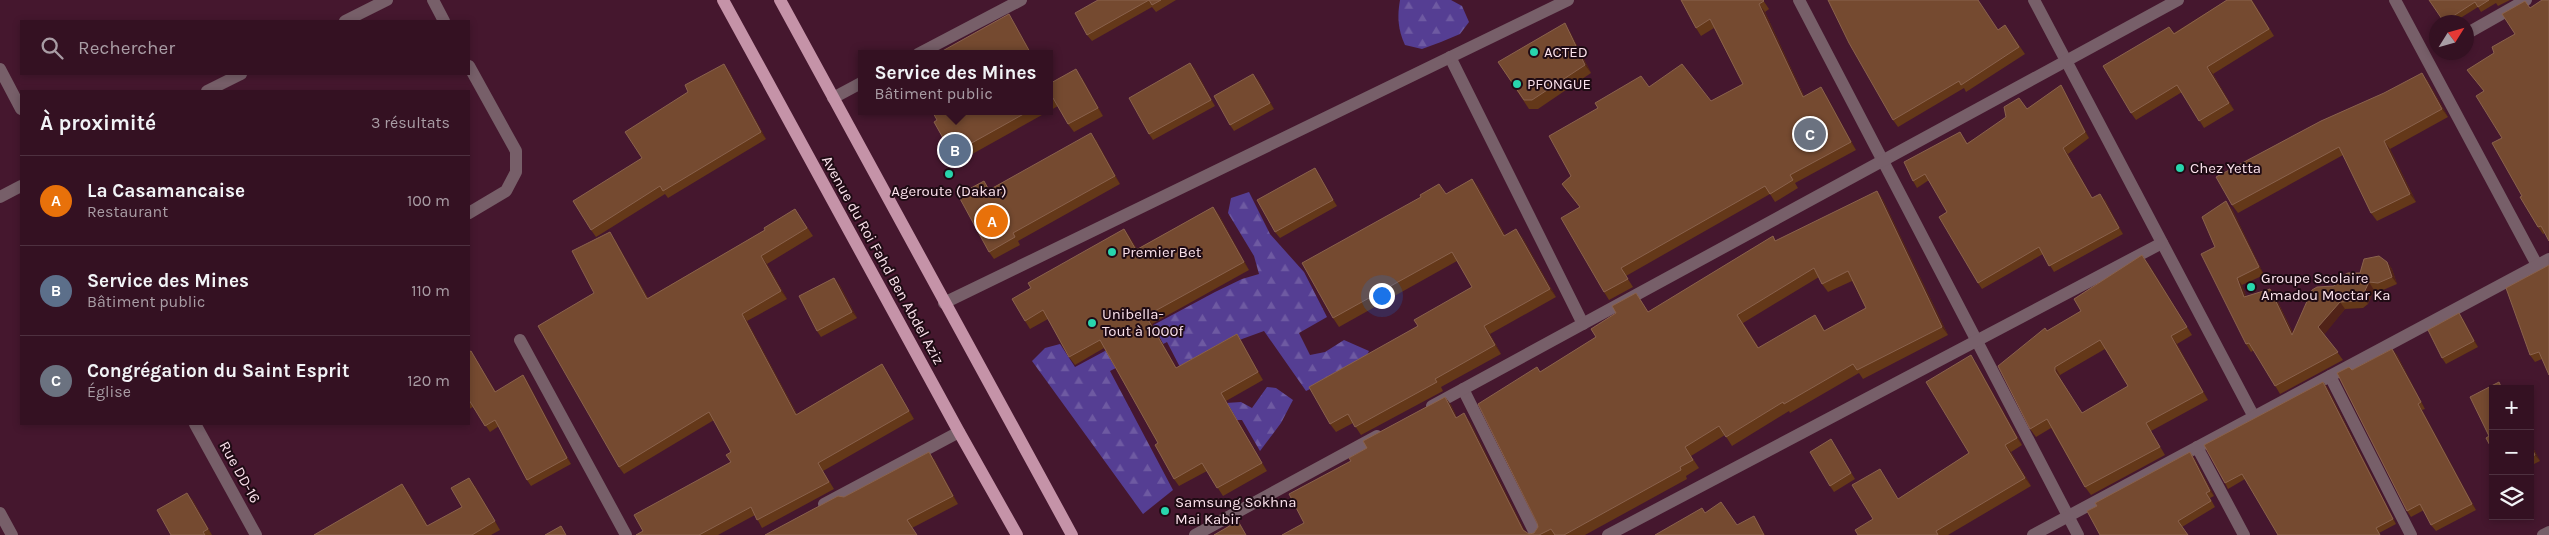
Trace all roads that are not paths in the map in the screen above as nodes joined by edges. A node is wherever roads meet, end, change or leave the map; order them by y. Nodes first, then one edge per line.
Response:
1 (387, 0) edge
2 (433, 0) edge
3 (723, 0) edge
4 (780, 0) edge
5 (1020, 0) edge
6 (1568, 0) edge
7 (1799, 0) edge
8 (2034, 0) edge
9 (2178, 0) edge
10 (2395, 0) edge
11 (2526, 0) edge
12 (347, 20) edge
13 (443, 20) edge
14 (2474, 29) edge
15 (926, 50) edge
16 (2429, 51) edge
17 (1450, 57) junction
18 (2434, 60) edge
19 (2066, 61) junction
20 (470, 68) edge
21 (0, 69) edge
22 (239, 75) edge
23 (858, 86) edge
24 (209, 90) edge
25 (833, 98) junction
26 (20, 107) edge
27 (1883, 160) junction
28 (20, 187) edge
29 (0, 197) edge
30 (470, 212) edge
31 (2162, 243) junction
32 (2549, 259) edge
33 (2537, 266) junction
34 (944, 303) junction
35 (1583, 324) junction
36 (520, 340) dead end
37 (1977, 341) junction
38 (2330, 376) junction
39 (1463, 389) junction
40 (1421, 412) edge
41 (2254, 417) junction
42 (196, 425) edge
43 (1386, 431) edge
44 (959, 432) junction
45 (2197, 447) junction
46 (810, 512) edge
47 (0, 513) edge
48 (2068, 516) junction
49 (2549, 532) edge
50 (12, 535) edge
51 (256, 535) edge
52 (626, 535) edge
53 (1018, 535) edge
54 (1072, 535) edge
55 (1195, 535) edge
56 (1536, 535) edge
57 (1608, 535) edge
58 (2033, 535) edge
59 (2078, 535) edge
60 (2244, 535) edge
61 (2411, 535) edge
62 (2543, 535) edge

1 - 12 street
2 - 13 street
3 - 44 main road, Avenue du Roi Fahd Ben Abdel Aziz
4 - 25 main road
5 - 15 street
6 - 17 street
7 - 27 street
8 - 19 street
9 - 19 street
10 - 16 street
11 - 14 street
17 - 34 street
17 - 35 street
18 - 33 street
19 - 27 street
19 - 31 street
20 - 30 street
21 - 26 street
22 - 24 street
23 - 25 street
25 - 34 main road
27 - 35 street
27 - 37 street
28 - 29 street
31 - 37 street
31 - 41 street
32 - 33 street
33 - 38 street
34 - 54 main road
35 - 39 street
36 - 52 street
37 - 48 street
37 - 57 street
38 - 41 street
38 - 61 street
39 - 40 street
39 - 56 street
41 - 45 street
42 - 51 street, Rue DD-16
43 - 55 street
44 - 46 street
44 - 53 main road, Avenue du Roi Fahd Ben Abdel Aziz
45 - 48 street
45 - 60 street
47 - 50 street
48 - 58 street
48 - 59 street
49 - 62 street

